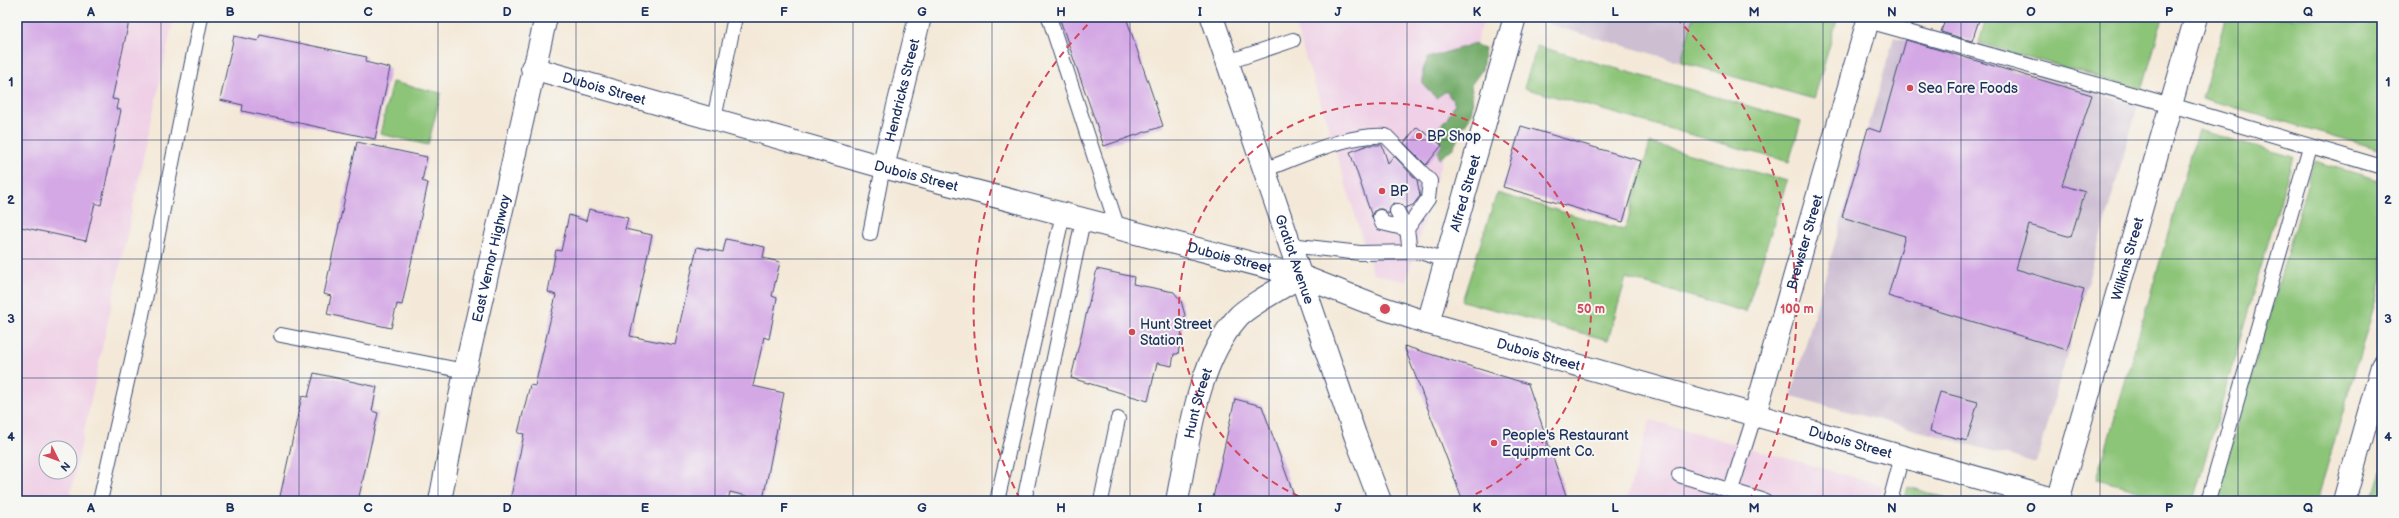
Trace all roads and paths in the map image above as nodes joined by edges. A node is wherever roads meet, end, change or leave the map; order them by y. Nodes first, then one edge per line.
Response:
1 (201, 17) edge
2 (546, 17) edge
3 (735, 17) edge
4 (920, 17) edge
5 (1049, 17) edge
6 (1212, 17) edge
7 (1515, 17) edge
8 (2196, 17) edge
9 (1868, 19) edge
10 (1293, 40) dead end
11 (1228, 62) junction
12 (532, 68) junction
13 (2171, 105) junction
14 (714, 119) junction
15 (2310, 147) junction
16 (883, 166) junction
17 (2382, 167) edge
18 (1264, 170) junction
19 (1397, 211) dead end
20 (1063, 214) junction
21 (1380, 217) dead end
22 (1084, 220) junction
23 (1118, 228) junction
24 (1408, 229) junction
25 (870, 234) dead end
26 (1290, 245) junction
27 (1410, 252) junction
28 (1446, 260) junction
29 (1301, 276) junction
30 (1428, 323) junction
31 (281, 335) dead end
32 (2382, 366) edge
33 (465, 371) junction
34 (1755, 414) junction
35 (1118, 419) dead end
36 (1902, 456) junction
37 (1680, 475) dead end
38 (1731, 490) junction
39 (100, 501) edge
40 (440, 501) edge
41 (996, 501) edge
42 (1024, 501) edge
43 (1101, 501) edge
44 (1177, 501) edge
45 (1380, 501) edge
46 (1765, 501) edge
47 (1890, 501) edge
48 (2059, 501) edge
49 (2208, 501) edge
50 (2344, 501) edge

1 - 39 lane
2 - 12 street, East Vernor Highway
3 - 14 lane
4 - 16 street, Hendricks Street
5 - 23 lane
6 - 11 street, Gratiot Avenue
7 - 28 street, Alfred Street
8 - 13 street, Wilkins Street
9 - 13 lane
9 - 34 street, Brewster Street
10 - 11 lane
11 - 18 street, Gratiot Avenue
12 - 14 street, Dubois Street
12 - 33 street, East Vernor Highway
13 - 15 lane
13 - 48 street, Wilkins Street
14 - 16 street, Dubois Street
15 - 17 lane
15 - 49 lane
16 - 20 street, Dubois Street
16 - 25 lane, Hendricks Street
18 - 24 lane
18 - 26 street, Gratiot Avenue
19 - 24 lane
20 - 22 street, Dubois Street
20 - 41 lane
21 - 24 lane
22 - 23 street, Dubois Street
22 - 42 lane
23 - 29 street, Dubois Street
24 - 27 lane
26 - 27 lane
26 - 29 street, Gratiot Avenue
27 - 28 lane
28 - 30 street, Alfred Street
29 - 30 street, Dubois Street
29 - 44 street, Hunt Street
29 - 45 street, Gratiot Avenue
30 - 34 street, Dubois Street
31 - 33 lane
32 - 50 street
33 - 40 street, East Vernor Highway
34 - 36 street, Dubois Street
34 - 38 lane, Brewster Street
35 - 43 lane
36 - 47 lane
36 - 48 street, Dubois Street
37 - 38 lane
38 - 46 lane

